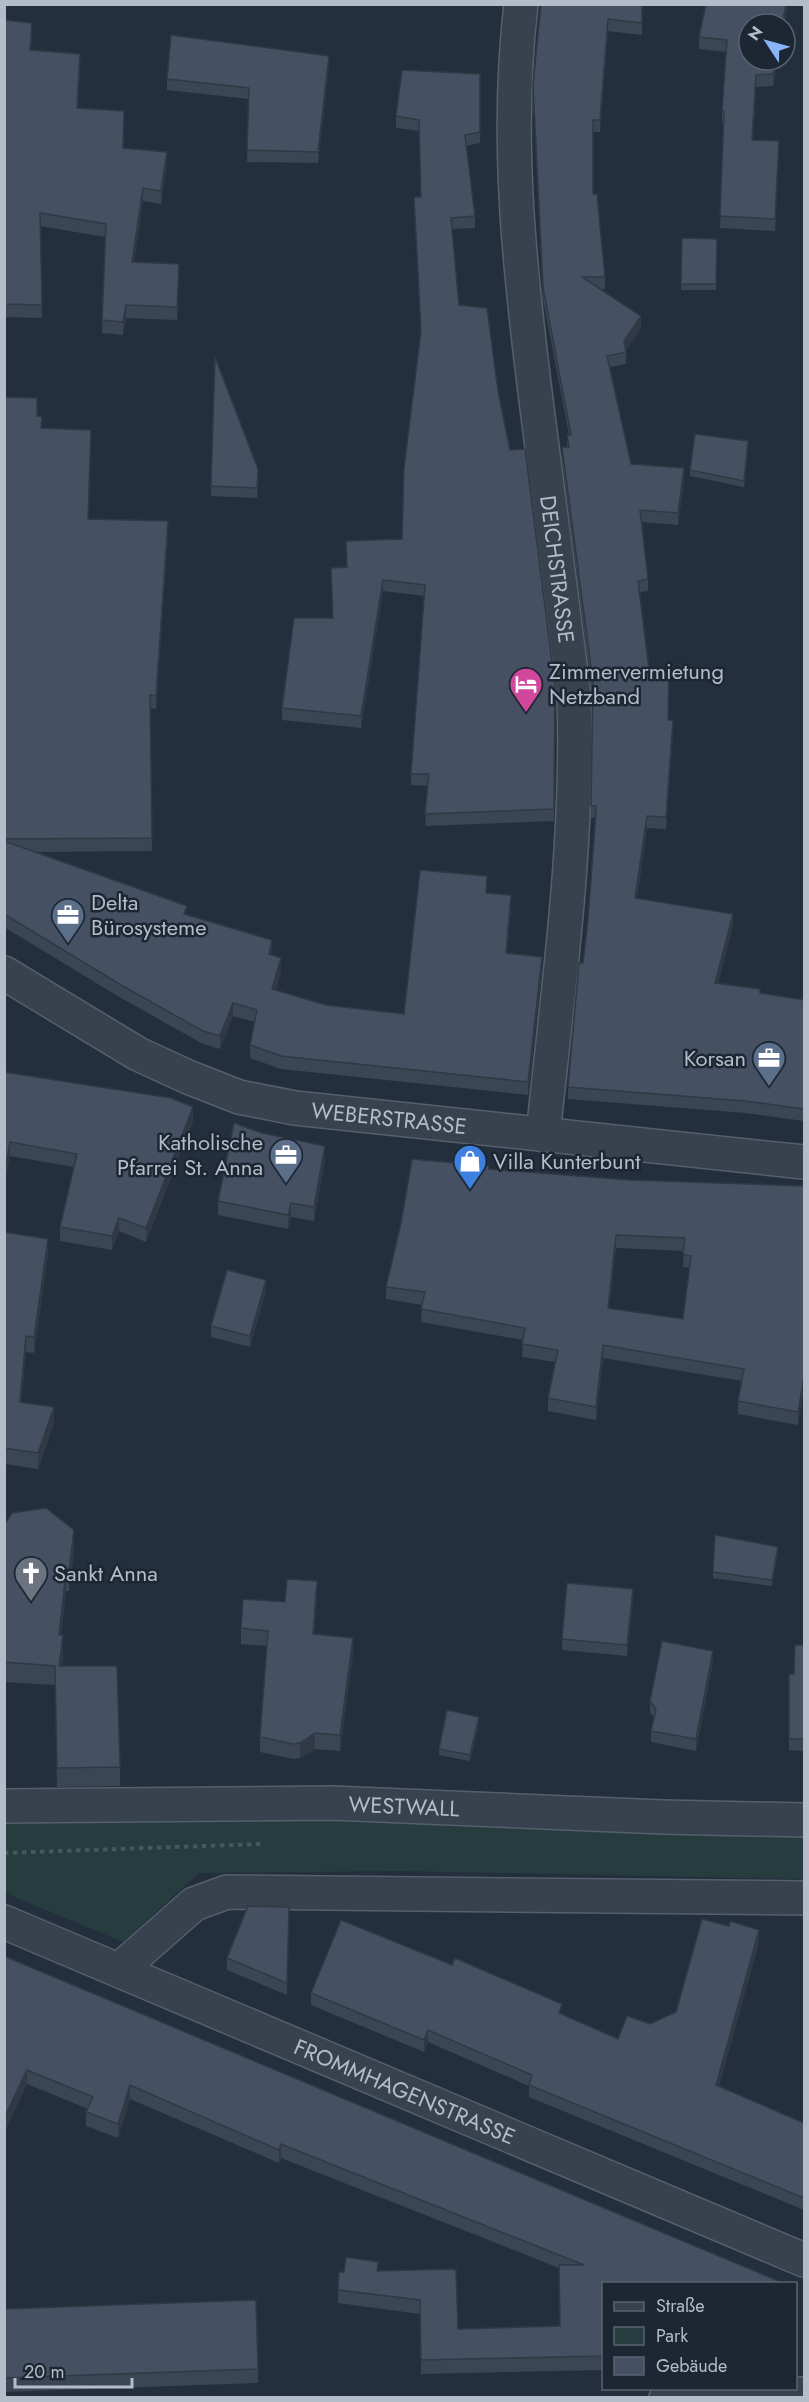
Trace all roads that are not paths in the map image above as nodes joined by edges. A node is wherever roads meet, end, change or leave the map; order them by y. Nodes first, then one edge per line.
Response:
1 (521, 4) edge
2 (4, 973) edge
3 (543, 1135) junction
4 (804, 1162) edge
5 (4, 1806) edge
6 (804, 1820) edge
7 (804, 1898) edge
8 (4, 1922) edge
9 (119, 1970) junction
10 (804, 2260) edge
11 (804, 2394) edge
12 (666, 2397) edge

1 - 3 street, DEICHSTRASSE
2 - 3 street, WEBERSTRASSE
3 - 4 street, WEBERSTRASSE
5 - 6 street, WESTWALL
7 - 9 street
8 - 9 street, FROMMHAGENSTRASSE
9 - 10 street, FROMMHAGENSTRASSE
11 - 12 street

